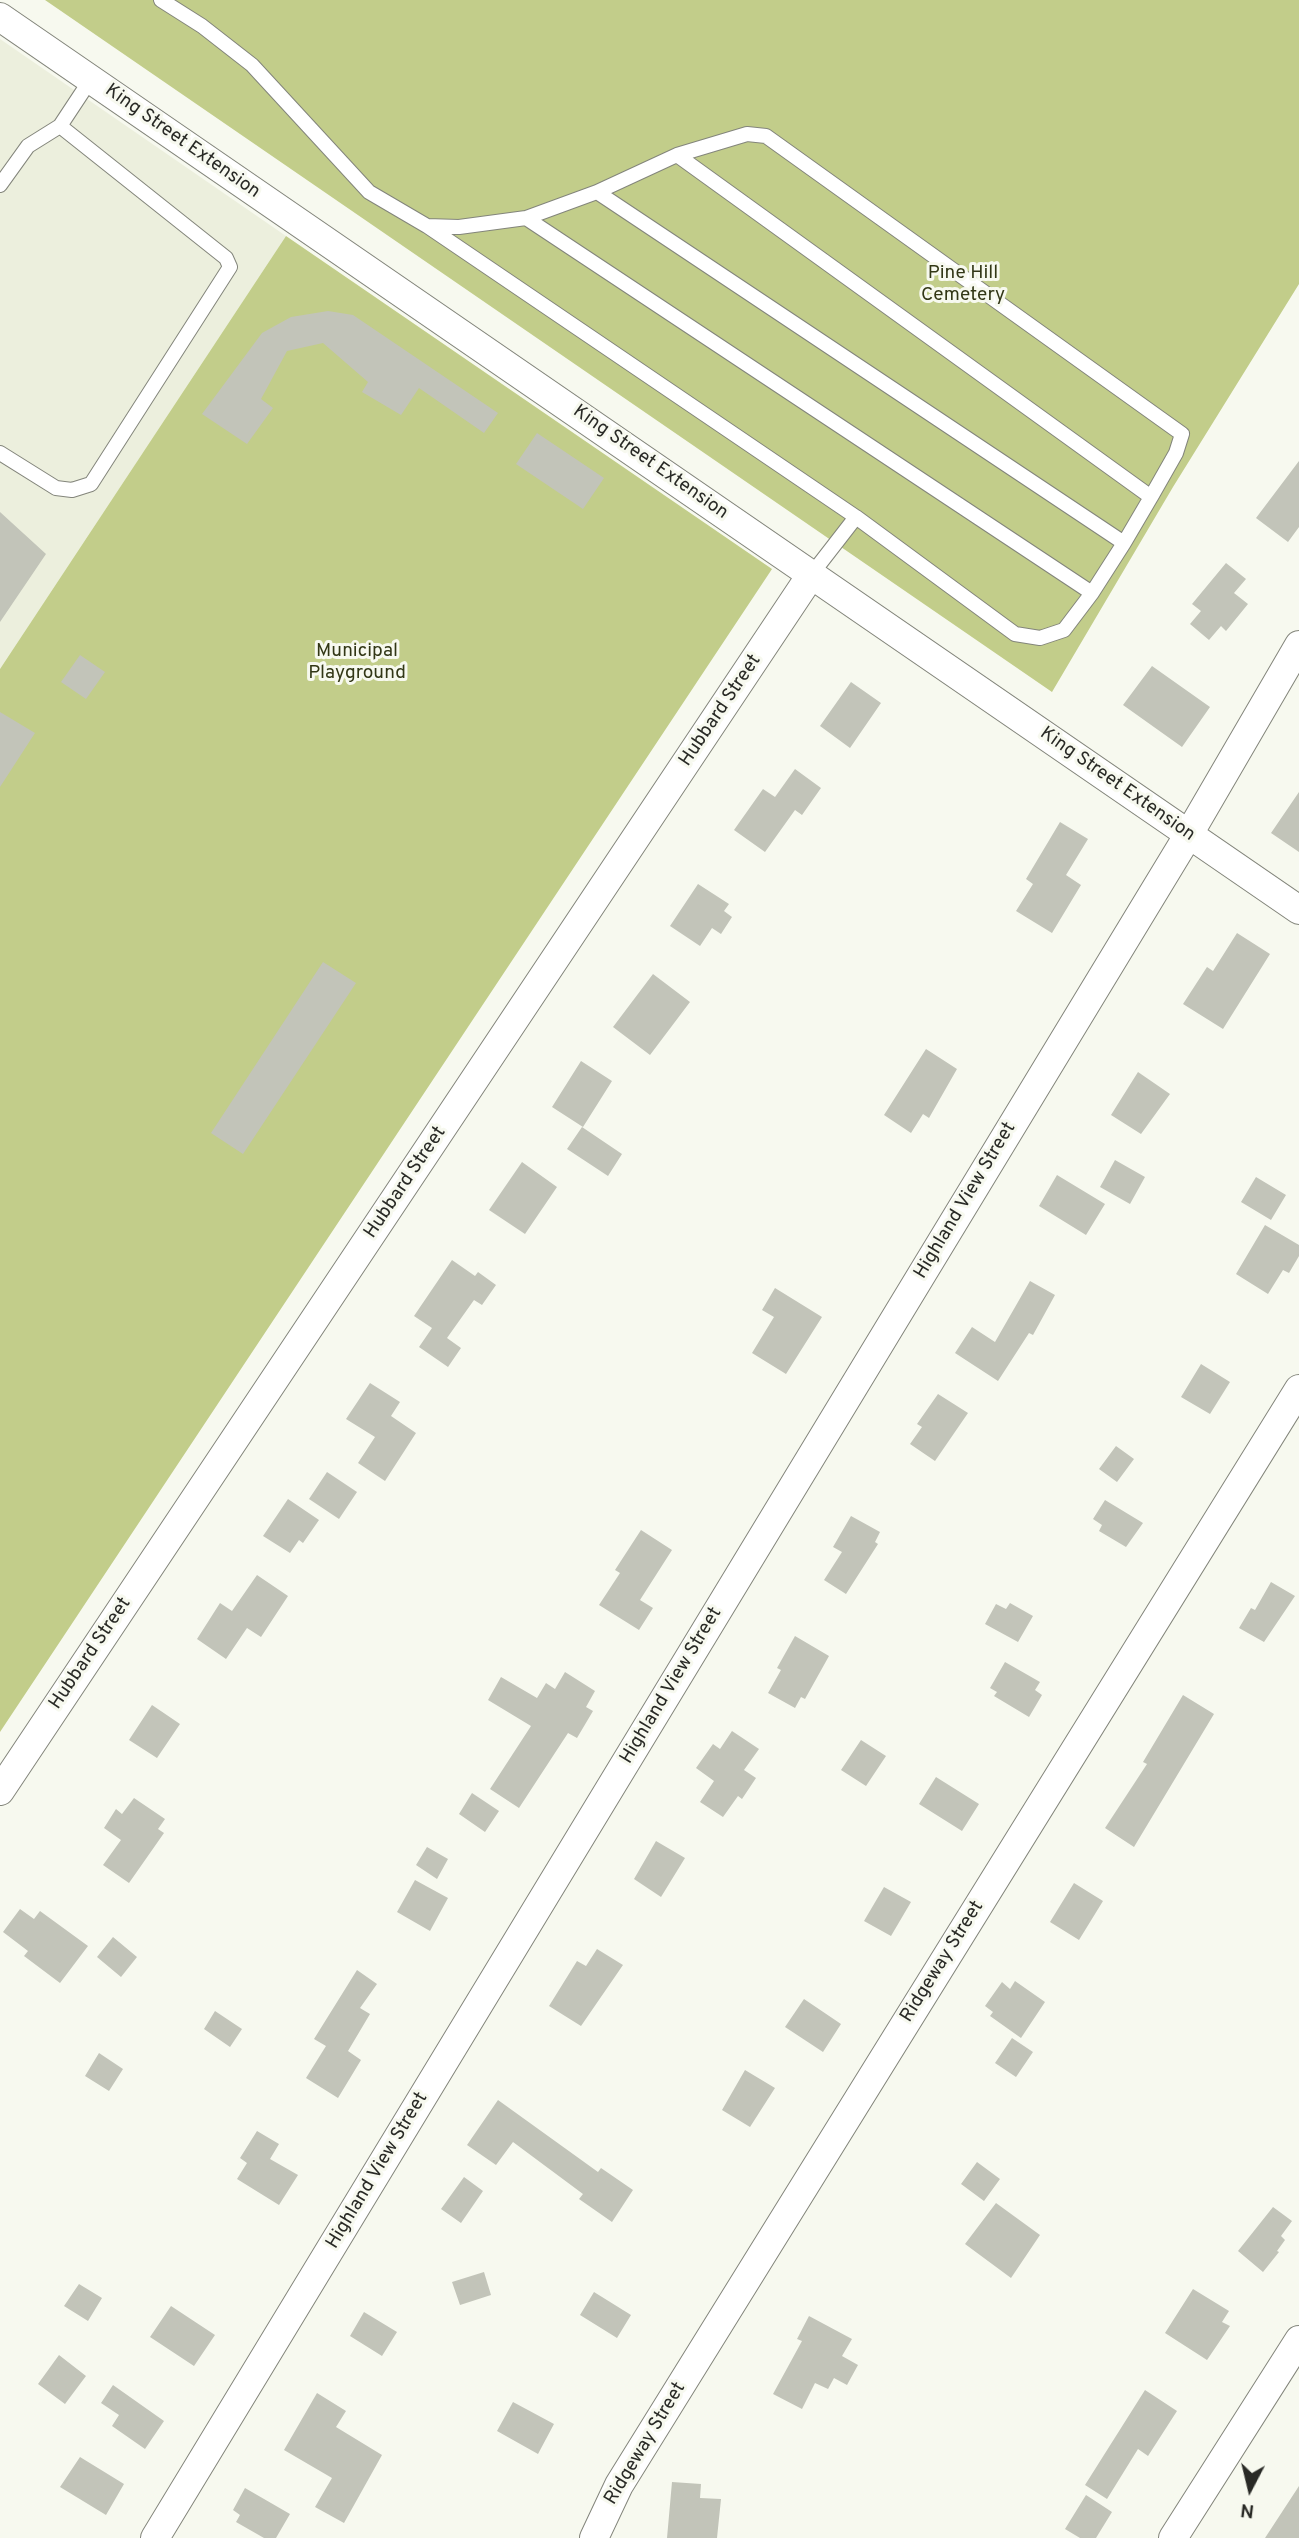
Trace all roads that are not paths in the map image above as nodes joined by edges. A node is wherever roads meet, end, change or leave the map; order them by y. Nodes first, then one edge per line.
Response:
1 (161, 0) edge
2 (0, 17) edge
3 (91, 79) junction
4 (60, 126) junction
5 (677, 155) junction
6 (0, 185) edge
7 (597, 192) junction
8 (526, 218) junction
9 (427, 226) junction
10 (0, 453) edge
11 (1151, 497) junction
12 (856, 517) junction
13 (1124, 543) junction
14 (811, 575) junction
15 (1092, 593) junction
16 (1299, 645) edge
17 (1189, 834) junction
18 (1299, 910) edge
19 (1299, 1389) edge
20 (0, 1791) edge
21 (1299, 2340) edge
22 (155, 2538) edge
23 (594, 2538) edge
24 (1173, 2538) edge

1 - 9 lane
2 - 3 street, King Street Extension
3 - 4 lane
3 - 14 street, King Street Extension
4 - 6 lane
4 - 10 lane
5 - 7 lane
5 - 11 lane
5 - 11 lane
7 - 8 lane
7 - 13 lane
8 - 9 lane
8 - 15 lane
9 - 12 lane
11 - 13 lane
12 - 14 lane
12 - 15 lane
13 - 15 lane
14 - 17 street, King Street Extension
14 - 20 street, Hubbard Street
16 - 17 street, Highland View Street
17 - 18 street, King Street Extension
17 - 22 street, Highland View Street
19 - 23 street, Ridgeway Street
21 - 24 street

